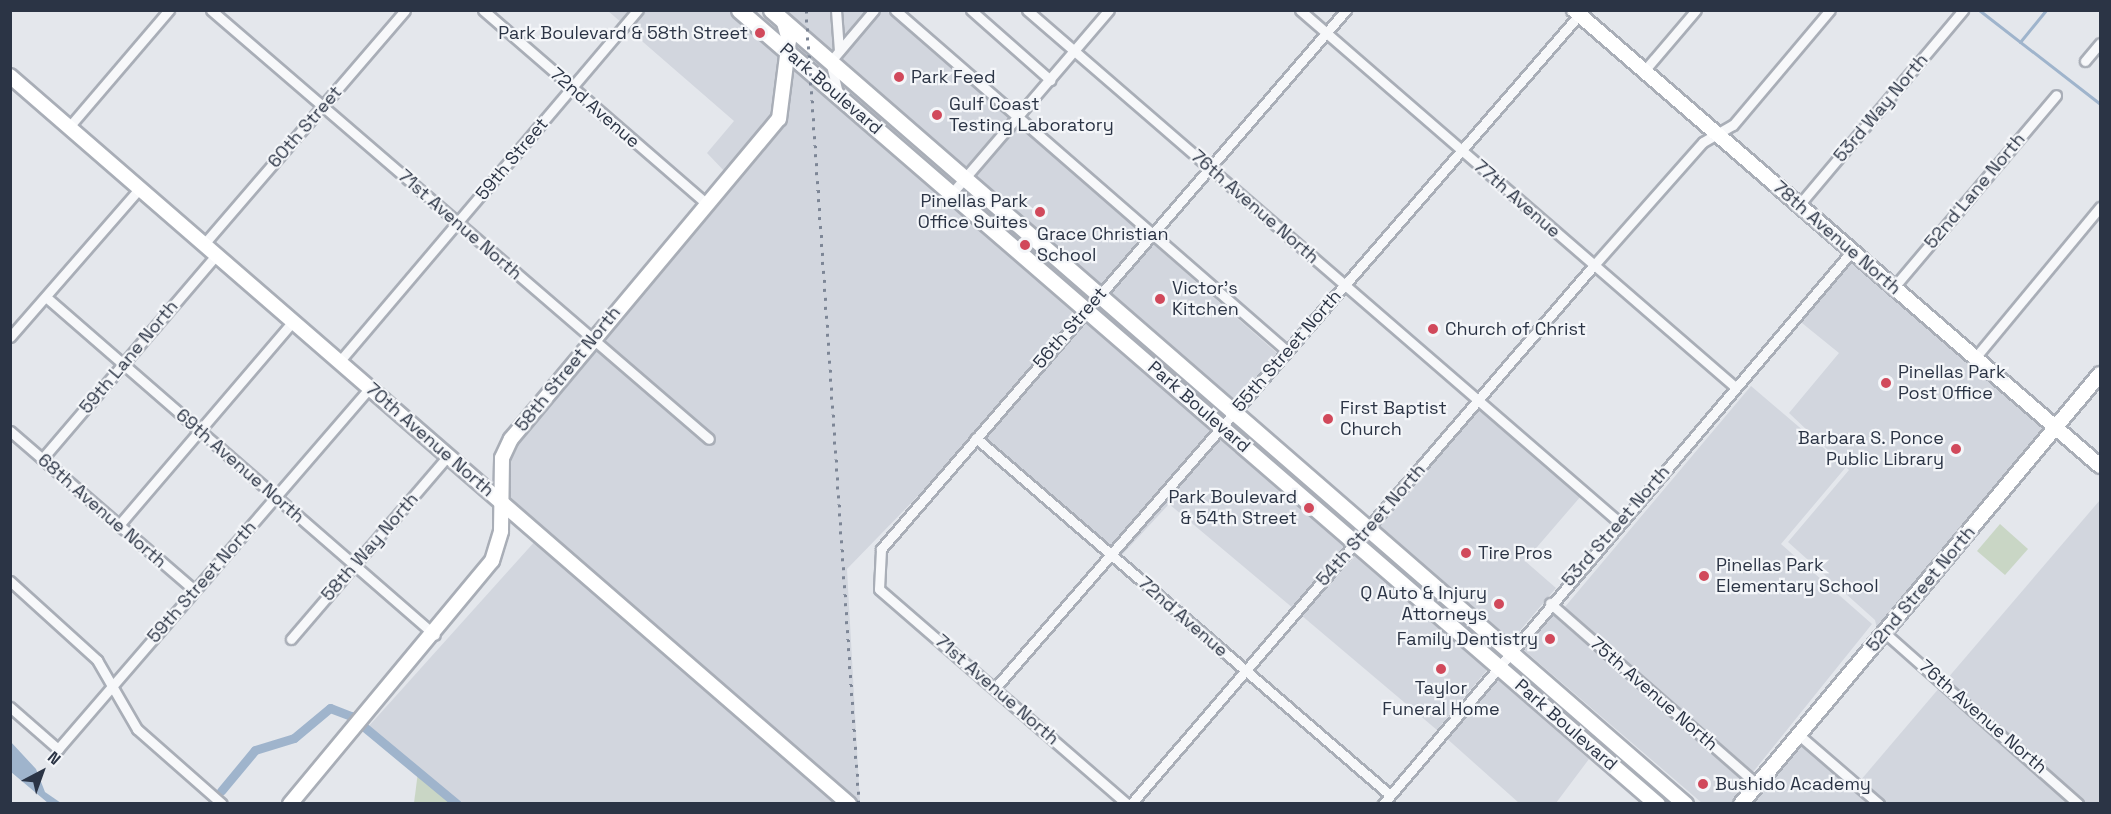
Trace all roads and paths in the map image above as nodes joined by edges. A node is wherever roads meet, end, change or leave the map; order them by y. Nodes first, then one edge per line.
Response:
1 (170, 10) edge
2 (211, 10) edge
3 (405, 10) edge
4 (483, 10) edge
5 (638, 10) edge
6 (739, 10) edge
7 (771, 10) edge
8 (836, 10) edge
9 (874, 10) edge
10 (895, 10) edge
11 (971, 10) edge
12 (1027, 10) edge
13 (1109, 10) edge
14 (1300, 10) edge
15 (1346, 10) edge
16 (1696, 10) edge
17 (1830, 10) edge
18 (1963, 10) edge
19 (1576, 13) edge
20 (784, 22) junction
21 (1326, 34) junction
22 (2100, 43) edge
23 (1074, 51) junction
24 (788, 53) junction
25 (834, 57) junction
26 (2085, 61) dead end
27 (1644, 71) junction
28 (10, 76) edge
29 (1050, 80) junction
30 (572, 88) junction
31 (2056, 95) dead end
32 (841, 98) junction
33 (322, 106) junction
34 (1018, 117) junction
35 (69, 127) junction
36 (1718, 135) junction
37 (1461, 150) junction
38 (1210, 169) junction
39 (965, 178) junction
40 (140, 188) junction
41 (952, 194) junction
42 (707, 204) junction
43 (1799, 205) junction
44 (2100, 207) edge
45 (458, 223) junction
46 (1152, 235) junction
47 (204, 244) junction
48 (1851, 251) junction
49 (216, 255) junction
50 (1594, 265) junction
51 (1344, 285) junction
52 (1894, 287) junction
53 (1099, 294) junction
54 (46, 297) junction
55 (1086, 309) junction
56 (293, 321) junction
57 (10, 337) edge
58 (591, 339) junction
59 (1287, 351) junction
60 (1975, 358) junction
61 (339, 362) junction
62 (123, 363) junction
63 (2100, 374) edge
64 (1735, 387) junction
65 (370, 388) junction
66 (1479, 402) junction
67 (1234, 412) junction
68 (1222, 426) junction
69 (2056, 428) junction
70 (200, 430) junction
71 (10, 431) edge
72 (976, 438) junction
73 (709, 439) dead end
74 (448, 456) junction
75 (42, 459) junction
76 (2100, 466) edge
77 (274, 498) junction
78 (500, 501) junction
79 (1619, 522) junction
80 (119, 525) junction
81 (1368, 528) junction
82 (1355, 543) junction
83 (1111, 554) junction
84 (354, 565) junction
85 (877, 572) joint
86 (10, 581) edge
87 (194, 590) junction
88 (1550, 603) junction
89 (1885, 633) junction
90 (435, 635) junction
91 (291, 639) dead end
92 (1510, 650) junction
93 (1497, 665) junction
94 (1247, 672) junction
95 (112, 686) junction
96 (995, 688) junction
97 (10, 707) edge
98 (1799, 735) junction
99 (1758, 785) junction
100 (1390, 795) junction
101 (222, 804) edge
102 (290, 804) edge
103 (849, 804) edge
104 (1129, 804) edge
105 (1383, 804) edge
106 (1657, 804) edge
107 (1685, 804) edge
108 (1741, 804) edge
109 (1879, 804) edge
110 (2078, 804) edge

1 - 35 street
2 - 33 street, 71st Avenue North
3 - 33 street, 60th Street
4 - 30 street, 72nd Avenue
5 - 30 street, 59th Street
6 - 24 main road, Park Boulevard
7 - 20 main road, Park Boulevard
8 - 25 street
9 - 25 street
10 - 34 street
11 - 29 street
12 - 23 street, 76th Avenue North
13 - 23 street
14 - 21 street, 77th Avenue
15 - 21 street, 56th Street
16 - 27 street
17 - 36 street, 54th Street North
18 - 43 street, 53rd Way North
19 - 27 street, 78th Avenue North
19 - 37 street, 55th Street North
20 - 24 street, 58th Street North
20 - 25 main road, Park Boulevard
21 - 37 street, 77th Avenue
21 - 38 street, 56th Street
22 - 26 street
23 - 29 street
23 - 38 street, 76th Avenue North
24 - 32 main road, Park Boulevard
24 - 42 street, 58th Street North
25 - 32 street
25 - 39 main road, Park Boulevard
27 - 36 street, 78th Avenue North
28 - 35 street, 70th Avenue North
29 - 34 street
30 - 42 street, 72nd Avenue
30 - 45 street, 59th Street
31 - 52 street, 52nd Lane North
32 - 41 main road, Park Boulevard
33 - 45 street, 71st Avenue North
33 - 47 street, 60th Street
34 - 39 street
34 - 46 street
35 - 40 street, 70th Avenue North
36 - 43 street, 78th Avenue North
36 - 50 street, 54th Street North
37 - 50 street, 77th Avenue
37 - 51 street, 55th Street North
38 - 46 street, 56th Street
38 - 51 street, 76th Avenue North
39 - 41 street
39 - 53 main road, Park Boulevard
40 - 47 street, 70th Avenue North
40 - 54 street
41 - 55 main road, Park Boulevard
42 - 58 street, 58th Street North
43 - 48 street, 78th Avenue North
44 - 60 street
45 - 58 street, 71st Avenue North
45 - 61 street, 59th Street
46 - 53 street, 56th Street
46 - 59 street
47 - 49 street, 70th Avenue North
48 - 52 street, 78th Avenue North
48 - 64 street, 53rd Street North
49 - 56 street, 70th Avenue North
49 - 62 street, 59th Lane North
50 - 64 street, 77th Avenue
50 - 66 street, 54th Street North
51 - 59 street, 55th Street North
51 - 66 street, 76th Avenue North
52 - 60 street, 78th Avenue North
53 - 55 street, 56th Street
53 - 67 main road, Park Boulevard
54 - 57 street
54 - 62 street, 69th Avenue North
55 - 68 main road, Park Boulevard
55 - 72 street, 56th Street
56 - 61 street, 70th Avenue North
56 - 70 street
58 - 73 street, 71st Avenue North
58 - 78 street, 58th Street North
59 - 67 street, 55th Street North
60 - 69 street, 78th Avenue North
61 - 65 street, 70th Avenue North
62 - 70 street, 69th Avenue North
62 - 75 street, 59th Lane North
63 - 69 street, 52nd Street North
64 - 79 street, 53rd Street North
65 - 74 street, 70th Avenue North
65 - 77 street, 59th Street North
66 - 79 street, 76th Avenue North
66 - 81 street, 54th Street North
67 - 68 street, 55th Street North
67 - 81 main road, Park Boulevard
68 - 82 main road, Park Boulevard
68 - 83 street, 55th Street North
69 - 76 street, 78th Avenue North
69 - 89 street, 52nd Street North
70 - 77 street, 69th Avenue North
70 - 80 street
71 - 75 street, 68th Avenue North
72 - 83 street, 72nd Avenue
72 - 85 street, 56th Street
74 - 78 street, 70th Avenue North
74 - 84 street, 58th Way North
75 - 80 street, 68th Avenue North
77 - 84 street, 69th Avenue North
77 - 87 street, 59th Street North
78 - 90 street, 58th Street North
78 - 103 street, 70th Avenue North
79 - 88 street, 53rd Street North
80 - 87 street, 68th Avenue North
81 - 82 street, 54th Street North
81 - 92 main road, Park Boulevard
82 - 93 main road, Park Boulevard
82 - 94 street, 54th Street North
83 - 94 street, 72nd Avenue
83 - 96 street, 55th Street North
84 - 90 street, 69th Avenue North
84 - 91 street, 58th Way North
85 - 96 street, 71st Avenue North
86 - 95 street
87 - 95 street, 59th Street North
88 - 92 street, 53rd Street North
88 - 99 street, 75th Avenue North
89 - 98 street, 52nd Street North
89 - 110 street, 76th Avenue North
90 - 102 street, 58th Street North
92 - 93 street, 53rd Street North
92 - 107 main road, Park Boulevard
93 - 100 street, 53rd Street North
93 - 106 main road, Park Boulevard
94 - 100 street, 72nd Avenue
94 - 104 street, 54th Street North
95 - 97 street, 59th Street North
95 - 101 street
96 - 104 street, 71st Avenue North
98 - 99 street, 52nd Street North
98 - 109 street
99 - 108 street, 52nd Street North
100 - 105 street, 53rd Street North

